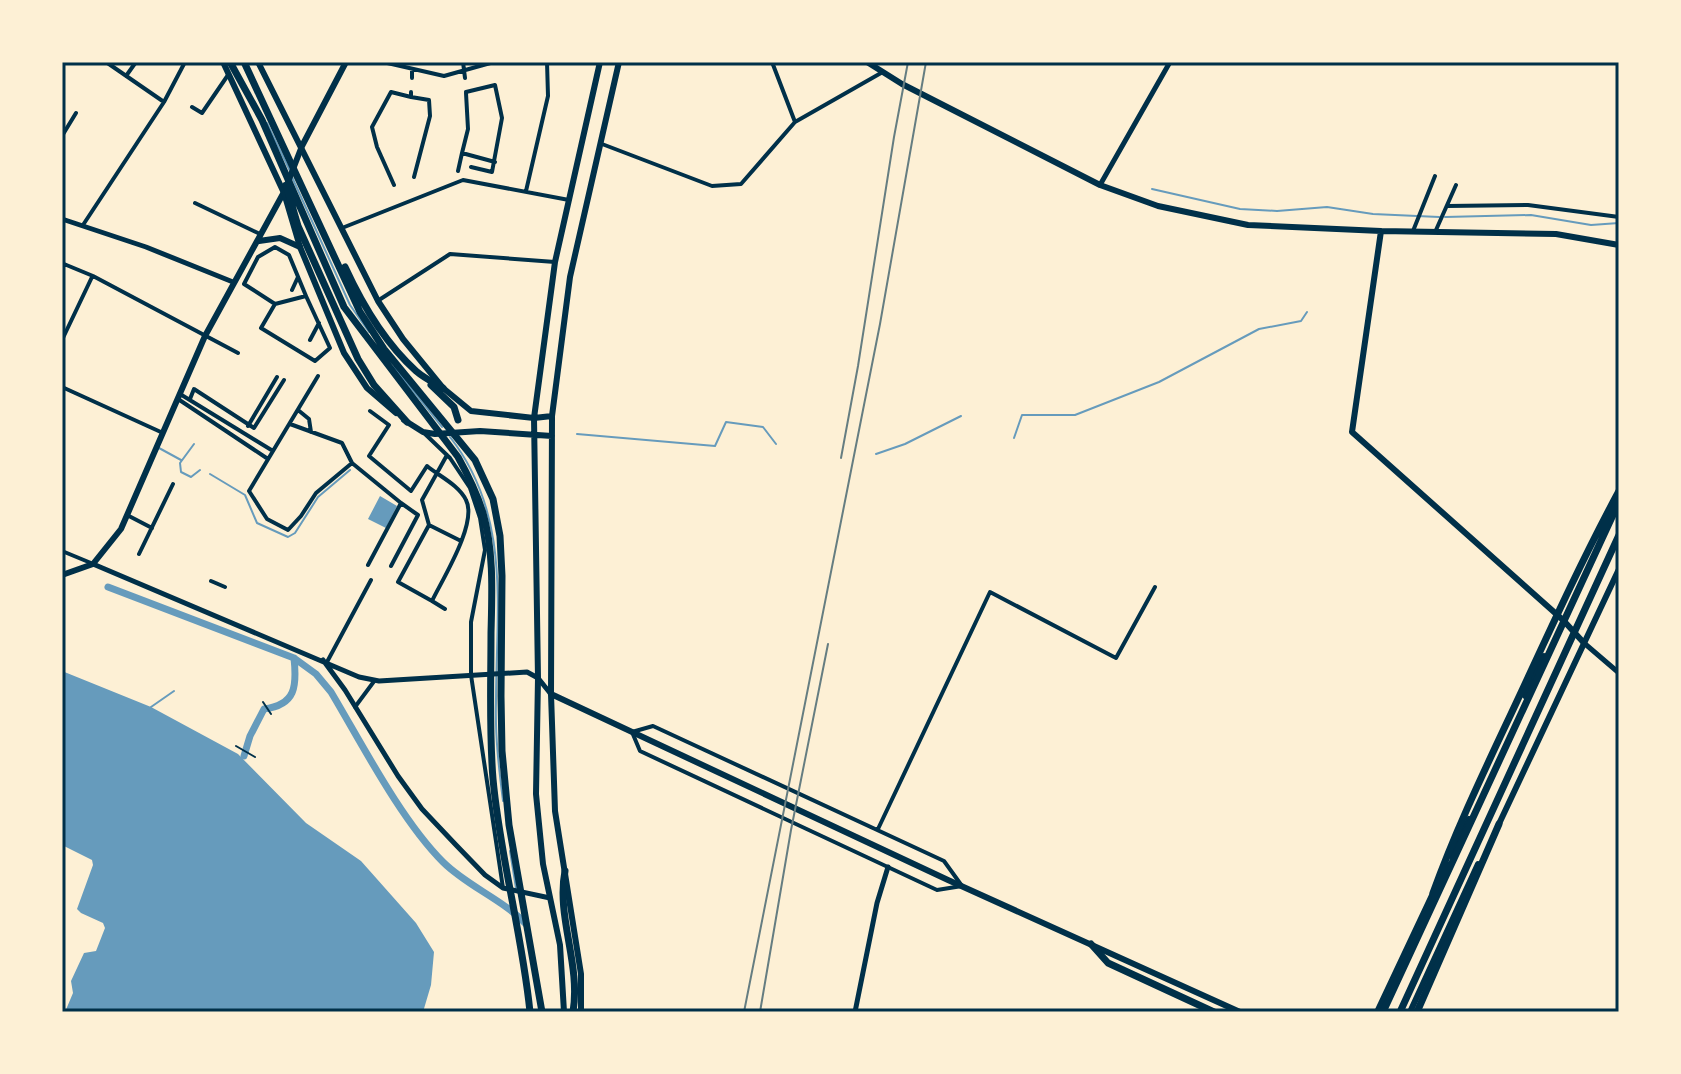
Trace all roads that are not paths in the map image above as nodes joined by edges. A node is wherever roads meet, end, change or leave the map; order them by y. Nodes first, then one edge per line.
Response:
1 (106, 62) edge
2 (136, 62) edge
3 (185, 62) edge
4 (223, 62) edge
5 (230, 62) edge
6 (244, 62) edge
7 (258, 62) edge
8 (346, 62) edge
9 (383, 62) edge
10 (463, 62) edge
11 (494, 62) edge
12 (557, 62) edge
13 (600, 62) edge
14 (619, 62) edge
15 (772, 62) edge
16 (867, 62) edge
17 (1170, 62) edge
18 (548, 64) edge
19 (412, 69) junction
20 (230, 73) junction
21 (881, 73) junction
22 (464, 75) junction
23 (126, 76) junction
24 (412, 78) dead end
25 (164, 102) junction
26 (192, 107) dead end
27 (76, 113) dead end
28 (795, 122) junction
29 (62, 136) edge
30 (602, 144) junction
31 (302, 146) junction
32 (462, 153) junction
33 (292, 161) junction
34 (495, 162) junction
35 (280, 163) junction
36 (471, 167) dead end
37 (458, 171) dead end
38 (1435, 176) dead end
39 (414, 177) dead end
40 (394, 185) dead end
41 (1100, 185) junction
42 (1456, 185) dead end
43 (526, 191) junction
44 (284, 193) junction
45 (569, 200) junction
46 (195, 203) dead end
47 (1447, 206) junction
48 (1619, 217) edge
49 (62, 219) edge
50 (83, 225) junction
51 (341, 229) junction
52 (1381, 231) junction
53 (1413, 231) junction
54 (1436, 231) junction
55 (262, 235) junction
56 (256, 242) junction
57 (1619, 245) edge
58 (300, 247) junction
59 (555, 262) junction
60 (63, 265) edge
61 (93, 276) junction
62 (298, 277) junction
63 (233, 282) junction
64 (244, 284) junction
65 (292, 290) dead end
66 (306, 296) junction
67 (378, 301) junction
68 (275, 304) junction
69 (319, 323) junction
70 (205, 336) junction
71 (62, 340) edge
72 (310, 340) dead end
73 (340, 343) junction
74 (330, 348) junction
75 (238, 353) dead end
76 (417, 372) junction
77 (318, 376) dead end
78 (277, 377) dead end
79 (284, 380) dead end
80 (62, 387) edge
81 (443, 388) junction
82 (179, 396) junction
83 (190, 399) junction
84 (456, 399) junction
85 (298, 410) junction
86 (370, 411) dead end
87 (552, 416) junction
88 (534, 418) junction
89 (458, 420) junction
90 (407, 422) junction
91 (290, 424) junction
92 (248, 426) junction
93 (311, 432) junction
94 (423, 432) junction
95 (163, 433) junction
96 (435, 434) junction
97 (552, 436) junction
98 (534, 437) junction
99 (273, 451) junction
100 (447, 455) junction
101 (268, 459) junction
102 (352, 463) junction
103 (437, 474) junction
104 (173, 484) dead end
105 (411, 491) junction
106 (1619, 491) edge
107 (422, 500) junction
108 (1619, 500) edge
109 (401, 503) junction
110 (127, 515) junction
111 (429, 525) junction
112 (152, 528) junction
113 (1619, 535) edge
114 (461, 541) junction
115 (62, 551) edge
116 (139, 554) dead end
117 (93, 564) junction
118 (368, 565) dead end
119 (391, 566) dead end
120 (1619, 569) edge
121 (62, 575) edge
122 (371, 580) dead end
123 (211, 581) dead end
124 (225, 587) dead end
125 (1155, 587) dead end
126 (432, 601) junction
127 (445, 609) dead end
128 (1563, 620) junction
129 (1584, 643) junction
130 (325, 661) junction
131 (1619, 673) edge
132 (471, 675) junction
133 (538, 678) junction
134 (375, 680) junction
135 (551, 694) junction
136 (263, 702) dead end
137 (355, 707) junction
138 (271, 714) dead end
139 (632, 732) junction
140 (236, 746) dead end
141 (255, 757) dead end
142 (1499, 824) junction
143 (878, 829) junction
144 (888, 867) junction
145 (565, 871) junction
146 (962, 886) junction
147 (503, 888) junction
148 (1433, 893) junction
149 (550, 898) junction
150 (1091, 944) junction
151 (530, 1012) edge
152 (542, 1012) edge
153 (564, 1012) edge
154 (573, 1012) edge
155 (581, 1012) edge
156 (855, 1012) edge
157 (1214, 1012) edge
158 (1240, 1012) edge
159 (1377, 1012) edge
160 (1383, 1012) edge
161 (1400, 1012) edge
162 (1410, 1012) edge
163 (1417, 1012) edge

1 - 23 street
2 - 23 street
3 - 25 street
4 - 20 main road
5 - 35 highway
6 - 33 highway
7 - 31 main road
8 - 31 main road
9 - 19 street
10 - 22 street
11 - 22 street
12 - 18 street
13 - 45 main road
14 - 30 main road
15 - 28 street
16 - 21 main road
17 - 41 street
18 - 43 street
19 - 22 street
19 - 24 street
20 - 26 street
20 - 44 main road
21 - 28 street
21 - 41 main road
23 - 25 street
25 - 50 street
27 - 29 street
28 - 30 street
30 - 87 main road
31 - 33 main road
31 - 51 main road
32 - 34 street
32 - 34 street
32 - 37 street
33 - 44 main road
33 - 76 highway
33 - 152 highway
34 - 36 street
35 - 90 highway
35 - 151 highway
38 - 53 street
39 - 40 street
41 - 52 main road
42 - 47 street
43 - 45 street
43 - 51 street
44 - 55 main road
44 - 58 main road
45 - 59 main road
46 - 55 street
47 - 48 street
47 - 54 street
49 - 50 street
50 - 63 street
51 - 67 main road
52 - 53 main road
52 - 128 main road
53 - 54 main road
54 - 57 main road
55 - 56 main road
56 - 58 main road
56 - 63 main road
58 - 73 main road
59 - 67 street
59 - 88 main road
60 - 61 street
61 - 70 street
61 - 71 street
62 - 64 street
62 - 65 street
62 - 66 street
63 - 64 street
63 - 70 main road
64 - 68 street
66 - 68 street
66 - 69 street
67 - 81 main road
68 - 74 street
69 - 72 street
69 - 74 street
70 - 75 street
70 - 82 main road
73 - 74 street
73 - 90 main road
76 - 81 highway
76 - 89 highway
77 - 85 street
78 - 92 street
79 - 92 street
80 - 95 street
81 - 84 main road
82 - 83 street
82 - 95 main road
82 - 101 street
83 - 92 street
83 - 99 street
84 - 88 main road
84 - 89 main road
85 - 91 street
85 - 93 street
86 - 105 street
87 - 88 main road
87 - 97 main road
88 - 98 main road
89 - 96 main road
90 - 94 main road
91 - 93 street
91 - 99 street
93 - 102 street
94 - 96 main road
94 - 100 street
95 - 110 main road
96 - 98 main road
97 - 98 main road
97 - 135 main road
98 - 133 main road
99 - 101 street
100 - 103 street
100 - 132 street
101 - 102 street
102 - 109 street
103 - 105 street
103 - 107 street
103 - 114 street
104 - 112 street
105 - 107 street
106 - 148 highway
107 - 111 street
108 - 128 main road
108 - 160 highway
109 - 118 street
109 - 119 street
110 - 112 street
110 - 117 main road
111 - 114 street
111 - 126 street
112 - 116 street
113 - 161 highway
114 - 126 street
115 - 117 street
117 - 121 main road
117 - 130 street
120 - 129 main road
122 - 130 street
123 - 124 street
125 - 143 street
126 - 127 street
128 - 129 main road
128 - 148 main road
129 - 131 street
129 - 142 main road
130 - 134 street
130 - 137 street
132 - 133 street
132 - 134 street
132 - 147 street
133 - 135 street
133 - 149 main road
134 - 137 street
135 - 139 main road
135 - 145 main road
136 - 138 lane
137 - 147 street
139 - 143 street
139 - 144 street
139 - 146 main road
140 - 141 lane
142 - 162 main road
142 - 163 highway
143 - 146 street
144 - 146 street
144 - 156 street
145 - 154 highway
145 - 155 main road
146 - 150 main road
147 - 149 street
148 - 159 main road
149 - 153 main road
150 - 157 highway
150 - 158 main road

